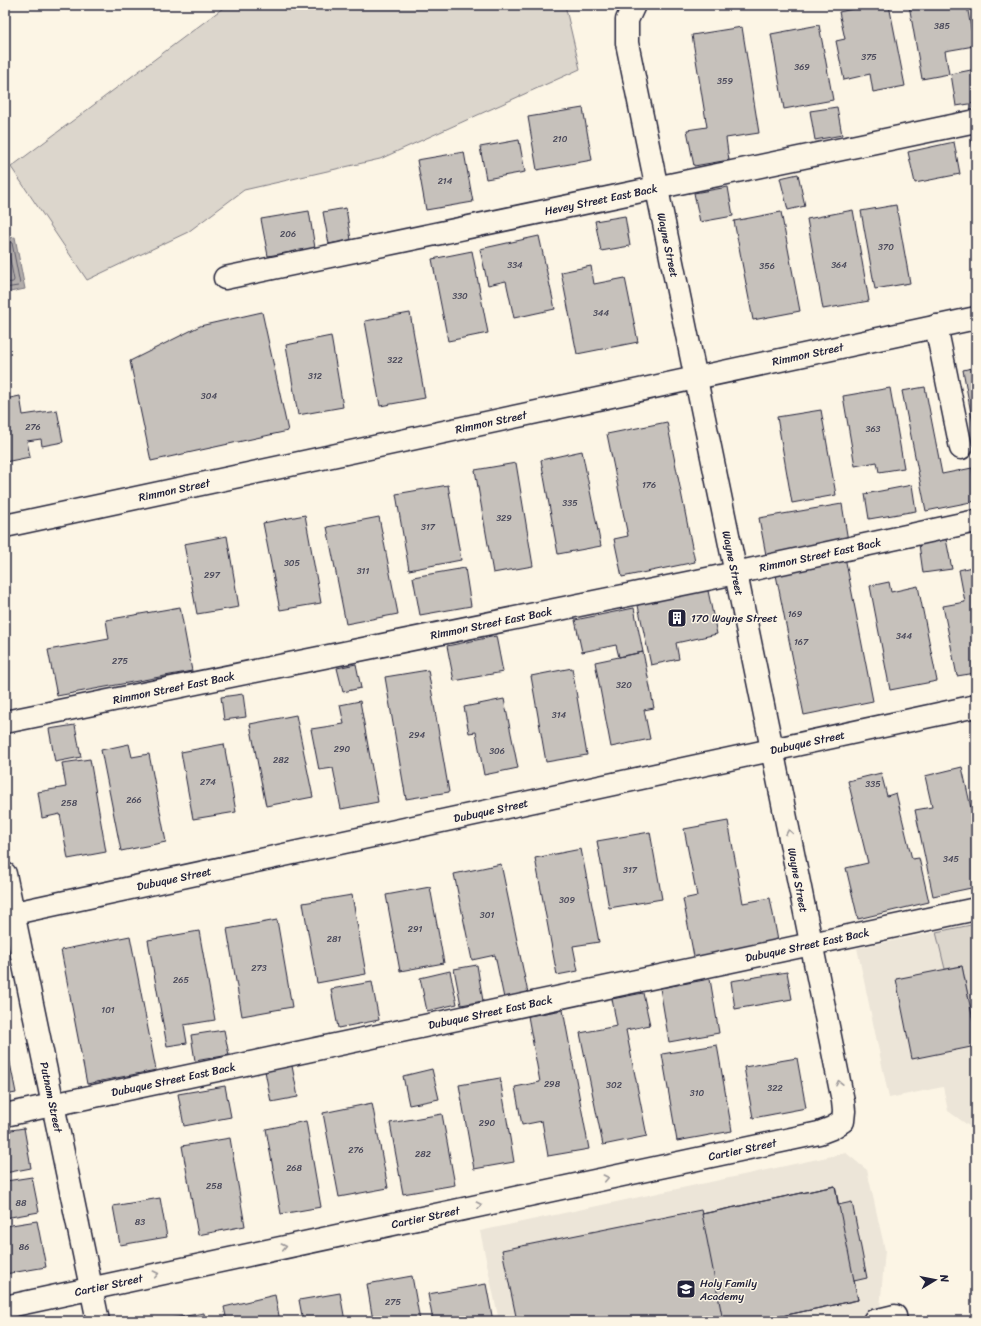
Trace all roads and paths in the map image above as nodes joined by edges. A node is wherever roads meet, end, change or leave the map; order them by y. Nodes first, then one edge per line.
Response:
1 (634, 5) edge
2 (976, 121) edge
3 (656, 188) junction
4 (225, 278) dead end
5 (976, 318) edge
6 (936, 326) junction
7 (695, 377) junction
8 (961, 448) dead end
9 (976, 521) edge
10 (5, 526) edge
11 (735, 573) junction
12 (976, 706) edge
13 (5, 722) edge
14 (772, 749) junction
15 (5, 874) edge
16 (976, 909) edge
17 (9, 914) edge
18 (811, 944) junction
19 (53, 1105) junction
20 (5, 1115) edge
21 (843, 1121) joint
22 (91, 1288) junction
23 (5, 1307) edge
24 (896, 1319) edge
25 (98, 1321) edge
26 (874, 1321) edge

1 - 3 street, Wayne Street
2 - 3 street, Hevey Street East Back
3 - 4 street, Hevey Street East Back
3 - 7 street, Wayne Street
5 - 6 street, Rimmon Street
6 - 7 street, Rimmon Street
6 - 8 street
7 - 10 street, Rimmon Street
7 - 11 street, Wayne Street
9 - 11 street, Rimmon Street East Back
11 - 13 street, Rimmon Street East Back
11 - 14 street, Wayne Street
12 - 14 street, Dubuque Street
14 - 17 street, Dubuque Street
18 -> 14 street, Wayne Street
15 - 17 street, Putnam Street
16 - 18 street, Dubuque Street East Back
17 - 19 street, Putnam Street
18 - 19 street, Dubuque Street East Back
21 -> 18 street, Wayne Street
19 - 20 street, Dubuque Street East Back
19 - 22 street, Putnam Street
22 -> 21 street, Cartier Street
22 - 23 street, Cartier Street
22 - 25 street, Putnam Street
24 - 26 street

